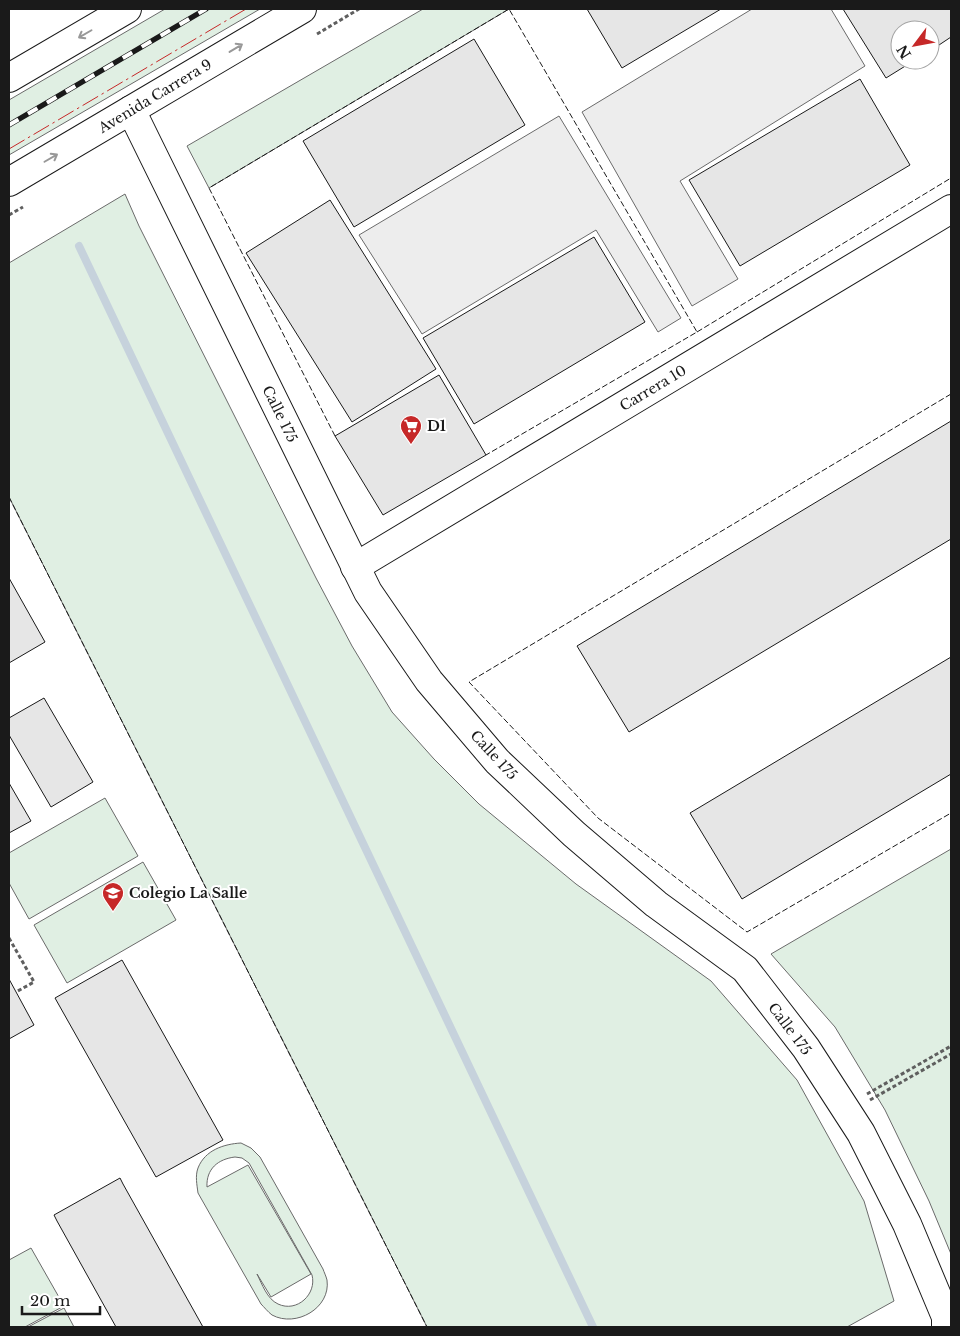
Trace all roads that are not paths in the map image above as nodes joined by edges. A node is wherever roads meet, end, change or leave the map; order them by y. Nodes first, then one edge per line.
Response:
1 (127, 9) edge
2 (302, 9) edge
3 (9, 78) edge
4 (131, 110) junction
5 (9, 182) edge
6 (951, 209) edge
7 (355, 567) junction
8 (946, 1327) edge

1 -> 3 street
4 -> 2 street, Avenida Carrera 9
5 -> 4 street, Avenida Carrera 9
4 - 7 street, Calle 175
6 - 7 street, Carrera 10
7 - 8 street, Calle 175

